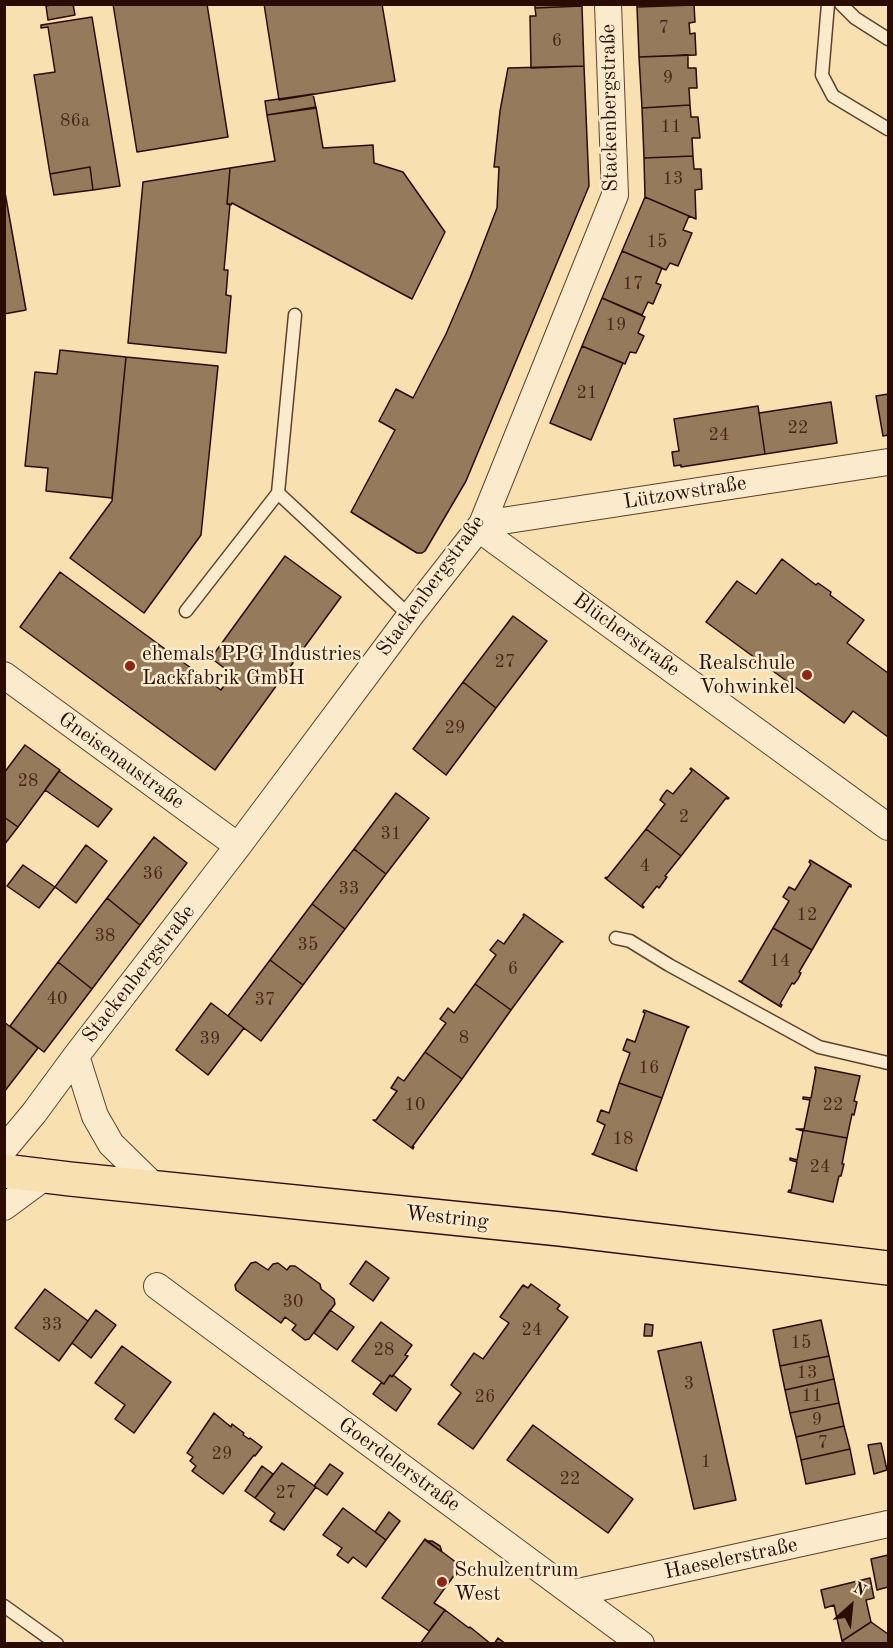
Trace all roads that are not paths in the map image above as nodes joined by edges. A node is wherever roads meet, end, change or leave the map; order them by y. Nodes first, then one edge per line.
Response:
1 (608, 4) edge
2 (828, 4) edge
3 (841, 4) edge
4 (888, 39) edge
5 (888, 129) edge
6 (295, 315) dead end
7 (888, 462) edge
8 (278, 493) junction
9 (480, 526) junction
10 (186, 611) dead end
11 (410, 616) junction
12 (4, 675) edge
13 (888, 827) edge
14 (238, 846) junction
15 (616, 938) dead end
16 (76, 1056) junction
17 (888, 1063) edge
18 (4, 1149) edge
19 (4, 1171) edge
20 (46, 1176) junction
21 (156, 1188) junction
22 (4, 1207) edge
23 (888, 1268) edge
24 (157, 1286) dead end
25 (888, 1524) edge
26 (574, 1593) junction
27 (4, 1606) edge
28 (57, 1644) edge
29 (641, 1644) edge

1 - 9 street, Stackenbergstraße
2 - 5 lane
3 - 4 lane
6 - 8 lane
7 - 9 street, Lützowstraße
8 - 10 lane
8 - 11 lane
9 - 11 street, Stackenbergstraße
9 - 13 street, Blücherstraße
11 - 14 street, Stackenbergstraße
12 - 14 street, Gneisenaustraße
14 - 16 street, Stackenbergstraße
15 - 17 lane
16 - 18 street, Stackenbergstraße
16 - 21 street, Stackenbergstraße
19 - 20 main road, Westring
20 - 21 main road, Westring
20 - 22 street
21 - 23 main road, Westring
24 - 26 street, Goerdelerstraße
25 - 26 street, Haeselerstraße
26 - 29 street, Goerdelerstraße
27 - 28 lane

